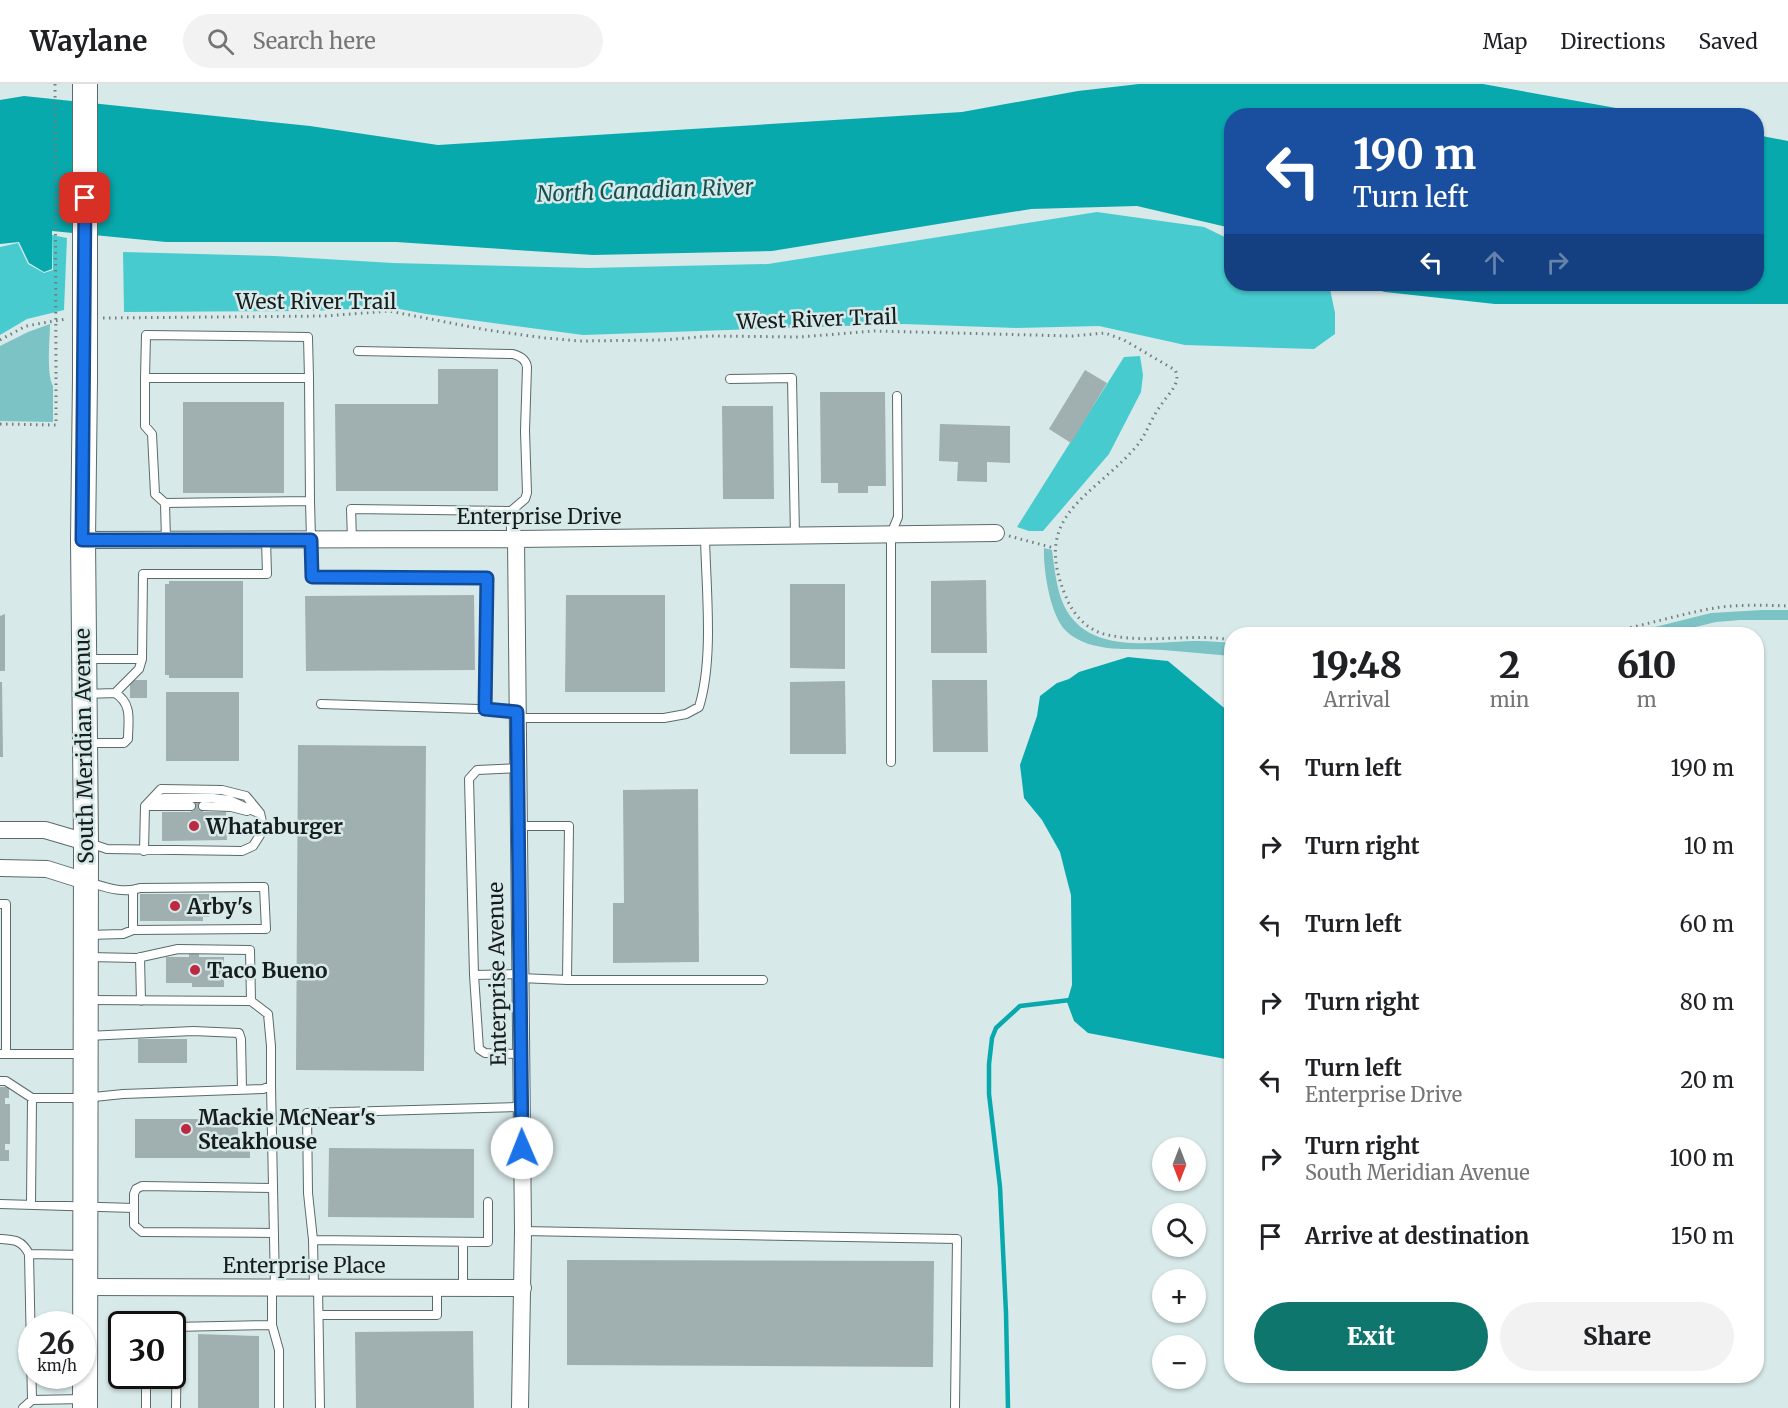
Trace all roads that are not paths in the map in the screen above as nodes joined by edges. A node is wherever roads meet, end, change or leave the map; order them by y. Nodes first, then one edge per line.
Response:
1 (85, 84) edge
2 (358, 351) dead end
3 (145, 378) junction
4 (309, 378) junction
5 (730, 379) dead end
6 (897, 396) dead end
7 (310, 501) junction
8 (165, 502) junction
9 (511, 511) junction
10 (996, 533) road end
11 (891, 534) junction
12 (795, 536) junction
13 (705, 537) junction
14 (352, 539) junction
15 (514, 539) junction
16 (82, 540) junction
17 (166, 540) junction
18 (266, 540) junction
19 (311, 540) junction
20 (83, 659) junction
21 (142, 659) junction
22 (116, 693) junction
23 (84, 694) junction
24 (321, 704) dead end
25 (485, 709) junction
26 (517, 715) junction
27 (84, 743) junction
28 (891, 762) dead end
29 (518, 768) junction
30 (145, 806) junction
31 (191, 806) dead end
32 (204, 806) dead end
33 (260, 813) junction
34 (518, 826) junction
35 (0, 830) edge
36 (86, 842) junction
37 (144, 851) junction
38 (0, 868) edge
39 (85, 881) junction
40 (133, 890) junction
41 (0, 904) edge
42 (133, 930) junction
43 (85, 946) junction
44 (140, 957) junction
45 (474, 975) junction
46 (520, 976) junction
47 (567, 980) junction
48 (763, 980) dead end
49 (84, 999) junction
50 (251, 1000) junction
51 (141, 1001) junction
52 (84, 1045) junction
53 (3, 1054) edge
54 (521, 1054) junction
55 (0, 1081) edge
56 (272, 1086) junction
57 (242, 1089) junction
58 (32, 1098) junction
59 (84, 1098) junction
60 (521, 1107) junction
61 (273, 1188) junction
62 (488, 1202) dead end
63 (0, 1204) edge
64 (31, 1204) junction
65 (84, 1205) junction
66 (134, 1208) junction
67 (523, 1231) junction
68 (274, 1233) junction
69 (0, 1239) edge
70 (313, 1240) junction
71 (463, 1242) junction
72 (29, 1254) junction
73 (85, 1255) junction
74 (85, 1287) junction
75 (274, 1287) junction
76 (316, 1287) junction
77 (437, 1288) junction
78 (463, 1288) junction
79 (523, 1288) junction
80 (319, 1315) junction
81 (272, 1325) junction
82 (186, 1327) edge
83 (146, 1389) edge
84 (176, 1389) edge
85 (32, 1400) junction
86 (85, 1404) edge
87 (23, 1408) edge
88 (146, 1408) edge
89 (176, 1408) edge
90 (279, 1408) edge
91 (320, 1408) edge
92 (520, 1408) edge
93 (955, 1408) edge

1 - 16 main road, South Meridian Avenue, bridge
2 - 9 lane
3 - 4 lane
3 - 4 lane
3 - 8 lane
4 - 7 lane
5 - 12 lane
6 - 11 lane
7 - 8 lane
7 - 19 lane
8 - 17 lane
9 - 14 lane
9 - 15 lane
10 - 11 street, Enterprise Drive
11 - 12 street, Enterprise Drive
11 - 28 lane
12 - 13 street, Enterprise Drive
13 - 15 street, Enterprise Drive
13 - 26 lane
14 - 15 street, Enterprise Drive
14 - 19 street, Enterprise Drive
15 - 26 street, Enterprise Avenue
16 - 17 street, Enterprise Drive
16 - 20 main road, South Meridian Avenue
17 - 18 street, Enterprise Drive
18 - 19 street, Enterprise Drive
18 - 21 lane
19 - 25 lane
20 - 21 lane
20 - 23 main road, South Meridian Avenue
21 - 22 lane
22 - 23 lane
22 - 27 lane
23 - 27 main road, South Meridian Avenue
24 - 25 lane
25 - 26 lane
26 - 29 street, Enterprise Avenue
27 - 36 main road, South Meridian Avenue
29 - 34 street, Enterprise Avenue
29 - 45 lane
30 - 31 lane
30 - 33 lane
30 - 37 lane
32 - 33 lane
33 - 37 lane
34 - 46 street, Enterprise Avenue
34 - 47 lane
35 - 36 street
36 - 37 lane
36 - 39 main road, South Meridian Avenue
38 - 39 street
39 - 40 lane
39 - 43 main road, South Meridian Avenue
40 - 42 lane
40 - 42 lane
41 - 53 lane
42 - 43 lane
43 - 44 lane
43 - 49 main road, South Meridian Avenue
44 - 50 lane
44 - 51 lane
45 - 46 lane
45 - 54 lane
46 - 47 lane
46 - 54 street, Enterprise Avenue
47 - 48 lane
49 - 51 lane
49 - 52 main road, South Meridian Avenue
50 - 51 lane
50 - 56 lane
52 - 53 lane
52 - 57 lane
52 - 59 main road, South Meridian Avenue
54 - 60 street, Enterprise Avenue
55 - 58 lane
56 - 57 lane
56 - 61 lane
57 - 59 lane
58 - 59 lane
58 - 64 lane
59 - 65 main road, South Meridian Avenue
60 - 67 street, Enterprise Avenue
60 - 70 lane
61 - 66 lane
61 - 68 lane
62 - 71 lane
63 - 64 lane
64 - 65 lane
65 - 66 lane
65 - 73 main road, South Meridian Avenue
66 - 68 lane
67 - 79 street, Enterprise Avenue
67 - 93 lane
68 - 75 lane
69 - 72 lane
70 - 71 lane
70 - 76 lane
71 - 78 lane
72 - 73 lane
72 - 85 lane
73 - 74 main road, South Meridian Avenue
74 - 75 street, Enterprise Place
74 - 86 main road, South Meridian Avenue
75 - 76 street, Enterprise Place
75 - 81 lane
76 - 77 street, Enterprise Place
76 - 80 lane
77 - 78 street, Enterprise Place
77 - 80 lane
78 - 79 street, Enterprise Place
79 - 92 street, Enterprise Avenue
80 - 91 lane
81 - 82 lane
81 - 90 lane
83 - 88 lane
84 - 89 lane
85 - 86 lane
85 - 87 lane

